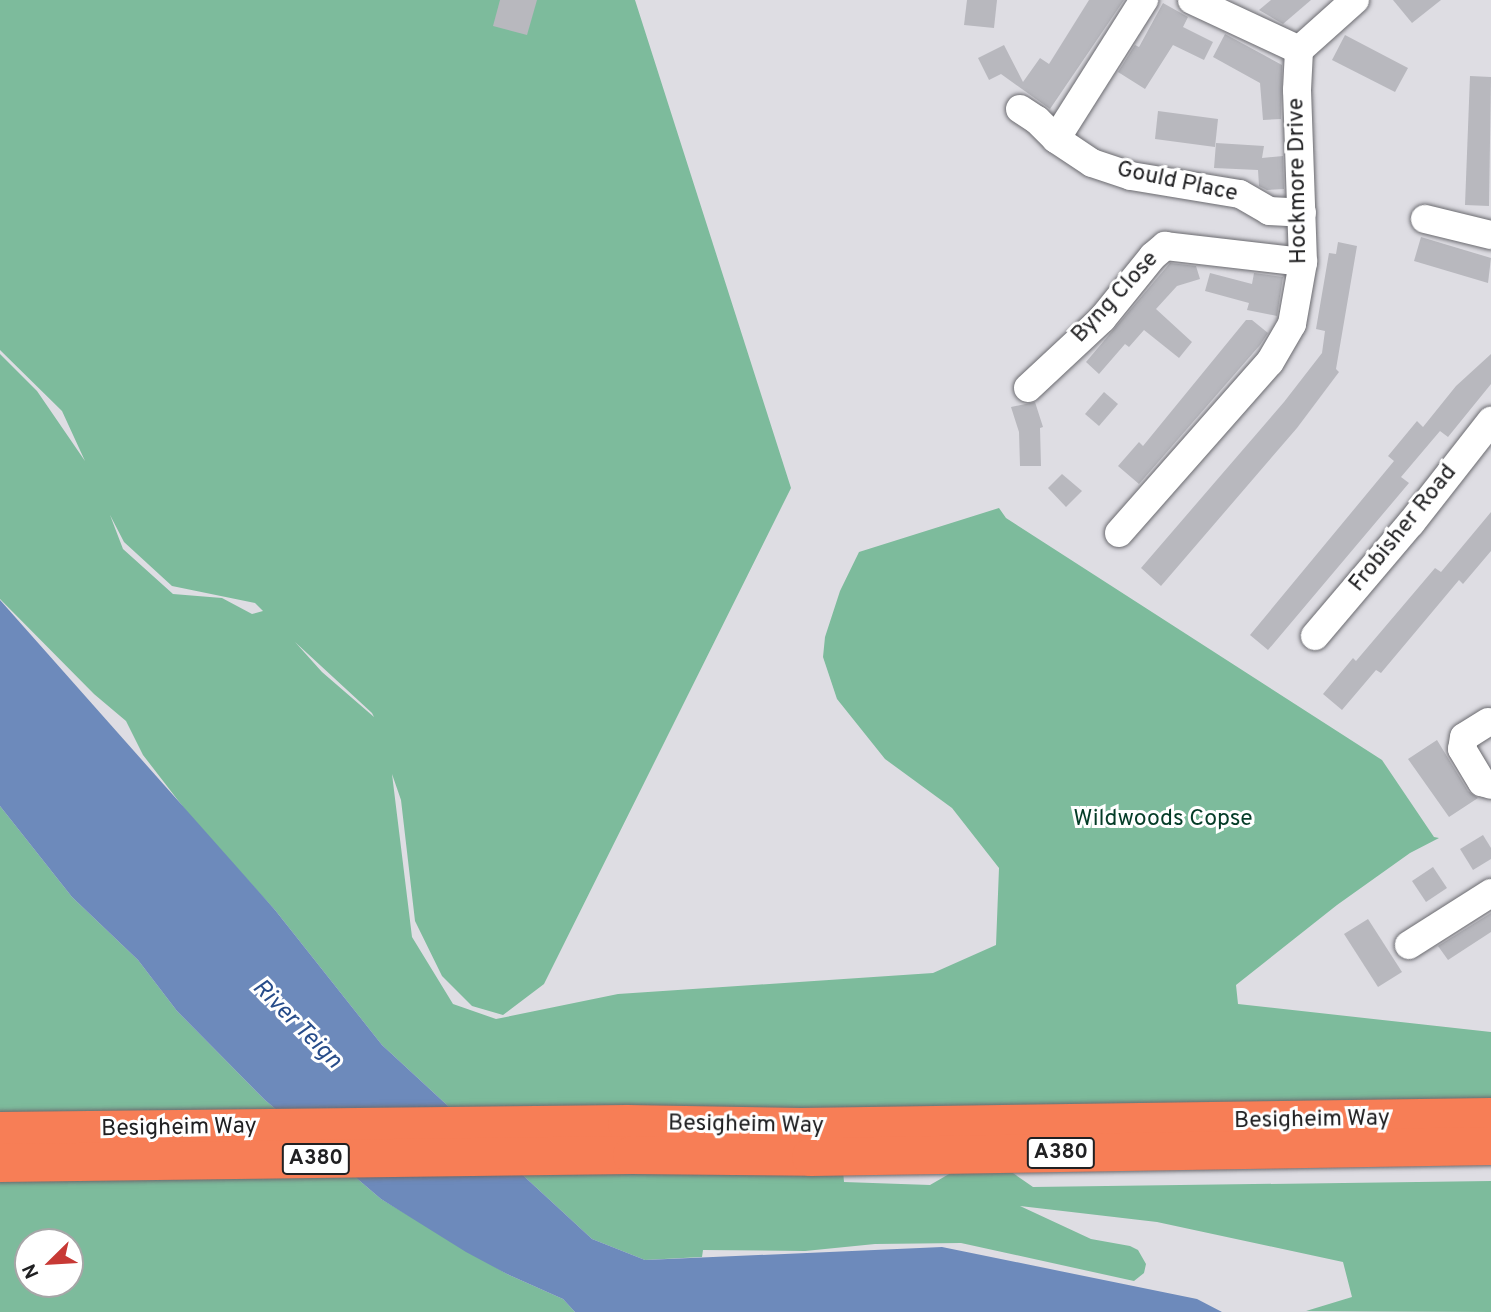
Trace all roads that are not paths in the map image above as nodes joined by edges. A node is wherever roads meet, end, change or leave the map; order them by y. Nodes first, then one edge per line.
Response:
1 (1144, 0) edge
2 (1192, 0) edge
3 (1355, 0) edge
4 (1299, 50) junction
5 (1020, 109) dead end
6 (1056, 139) junction
7 (1302, 213) junction
8 (1426, 219) dead end
9 (1491, 235) edge
10 (1303, 262) junction
11 (1028, 388) dead end
12 (1491, 421) edge
13 (1119, 533) dead end
14 (1315, 636) dead end
15 (1488, 722) dead end
16 (1491, 785) edge
17 (1491, 893) edge
18 (1409, 944) dead end
19 (1491, 1117) edge
20 (0, 1131) edge
21 (629, 1140) junction
22 (1491, 1146) edge
23 (0, 1163) edge

1 - 6 street
2 - 4 street
3 - 4 street
4 - 7 street, Hockmore Drive
5 - 6 street, Gould Place
6 - 7 street, Gould Place
7 - 10 street, Hockmore Drive
8 - 9 street
10 - 11 street, Byng Close
10 - 13 street, Hockmore Drive
12 - 14 street, Frobisher Road
15 - 16 street
17 - 18 street
19 - 21 highway, Besigheim Way / A380
20 - 21 highway, Besigheim Way / A380
21 - 22 highway, Besigheim Way / A380
21 - 23 highway, Besigheim Way / A380

